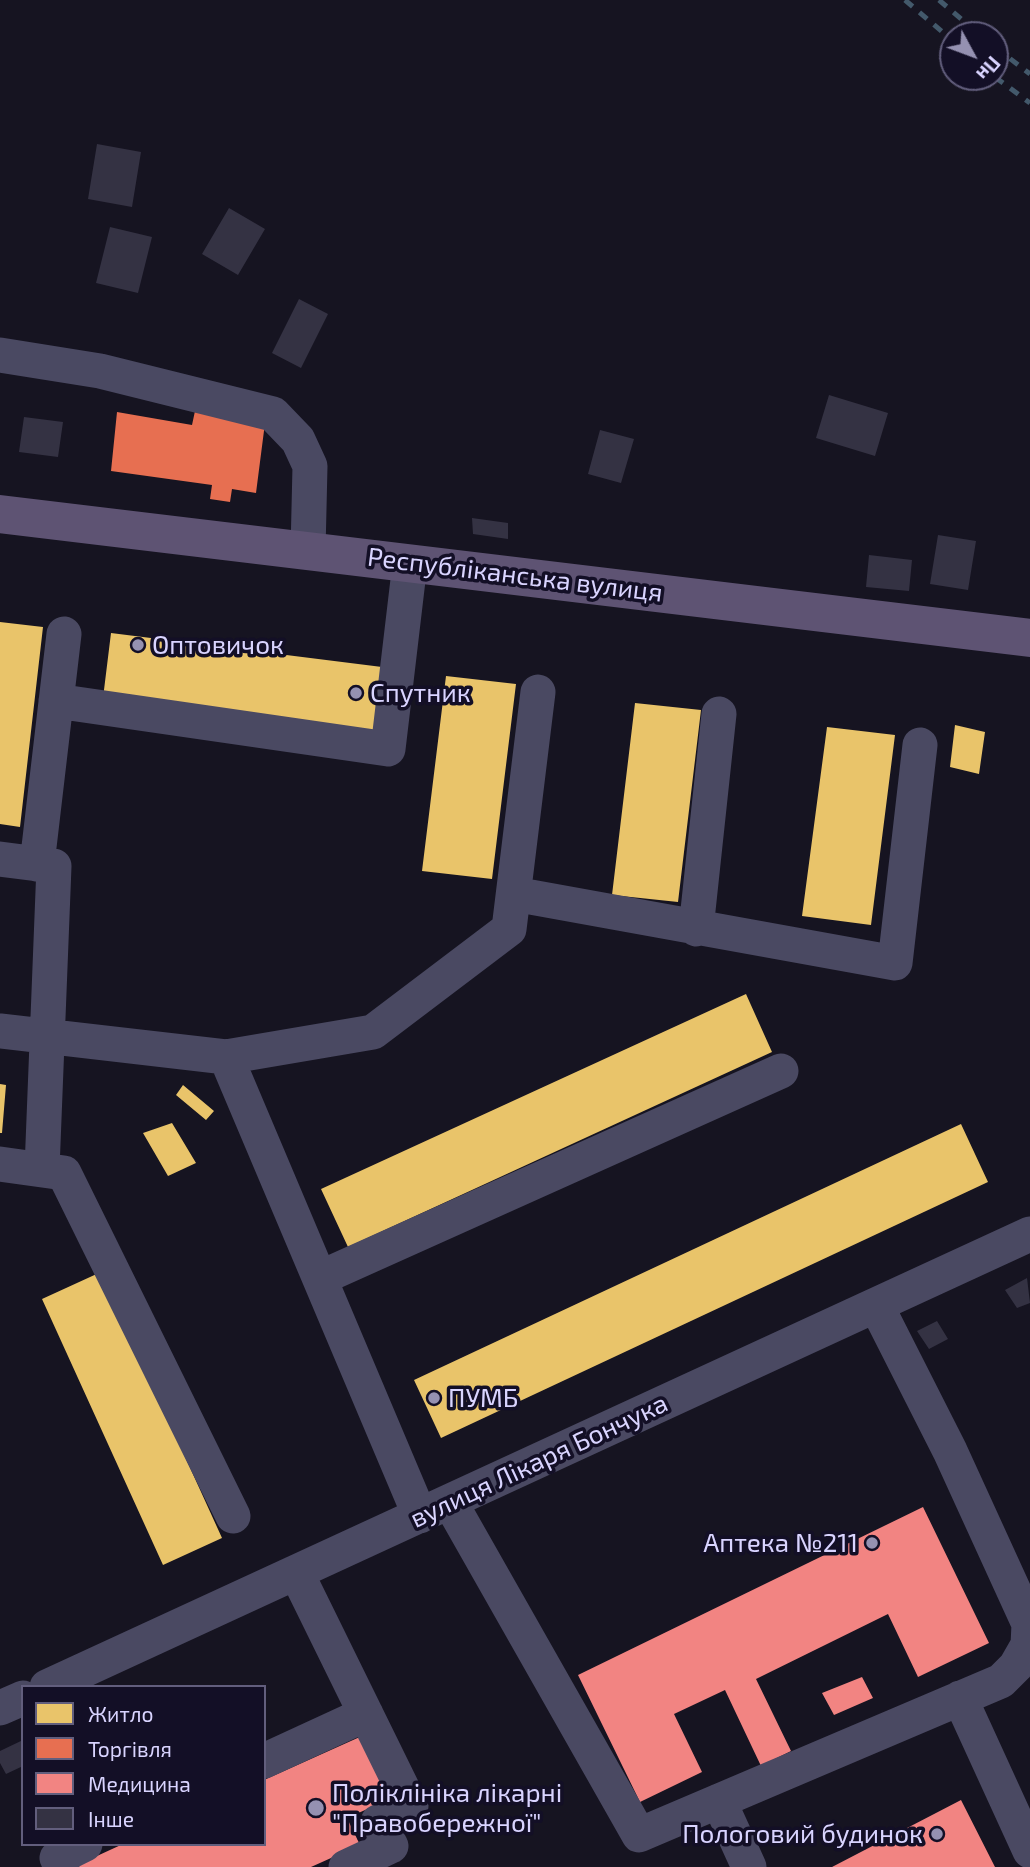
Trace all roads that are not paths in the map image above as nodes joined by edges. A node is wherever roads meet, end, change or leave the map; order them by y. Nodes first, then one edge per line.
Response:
1 (0, 355) edge
2 (0, 514) edge
3 (308, 551) junction
4 (410, 563) junction
5 (64, 634) dead end
6 (1030, 638) edge
7 (538, 692) dead end
8 (56, 701) junction
9 (719, 714) dead end
10 (920, 745) dead end
11 (0, 859) edge
12 (37, 864) junction
13 (514, 894) junction
14 (696, 929) junction
15 (0, 1031) edge
16 (47, 1037) junction
17 (226, 1058) junction
18 (781, 1071) dead end
19 (0, 1164) edge
20 (42, 1169) junction
21 (1030, 1234) edge
22 (320, 1278) junction
23 (876, 1305) junction
24 (435, 1509) junction
25 (233, 1516) dead end
26 (297, 1574) junction
27 (51, 1685) edge
28 (960, 1698) junction
29 (21, 1699) edge
30 (0, 1708) edge
31 (366, 1714) junction
32 (266, 1760) edge
33 (719, 1801) junction
34 (81, 1846) edge
35 (1030, 1851) edge
36 (62, 1867) edge
37 (346, 1867) edge
38 (749, 1867) edge

1 - 3 street
2 - 3 main road, Республіканська вулиця
3 - 4 main road, Республіканська вулиця
4 - 6 main road, Республіканська вулиця
4 - 8 street
5 - 8 street
7 - 13 street
8 - 12 street
9 - 14 street
10 - 14 street
11 - 12 street
12 - 16 street
13 - 14 street
13 - 17 street
15 - 16 street
16 - 17 street
16 - 20 street
17 - 22 street
18 - 22 street
19 - 20 street
20 - 25 street
21 - 23 street, вулиця Лікаря Бончука
22 - 24 street
23 - 24 street, вулиця Лікаря Бончука
23 - 28 street
24 - 26 street, вулиця Лікаря Бончука
24 - 33 street
26 - 27 street, вулиця Лікаря Бончука
26 - 31 street
28 - 33 street
28 - 35 street
29 - 30 street
31 - 32 street
31 - 37 street
33 - 38 street
34 - 36 street

